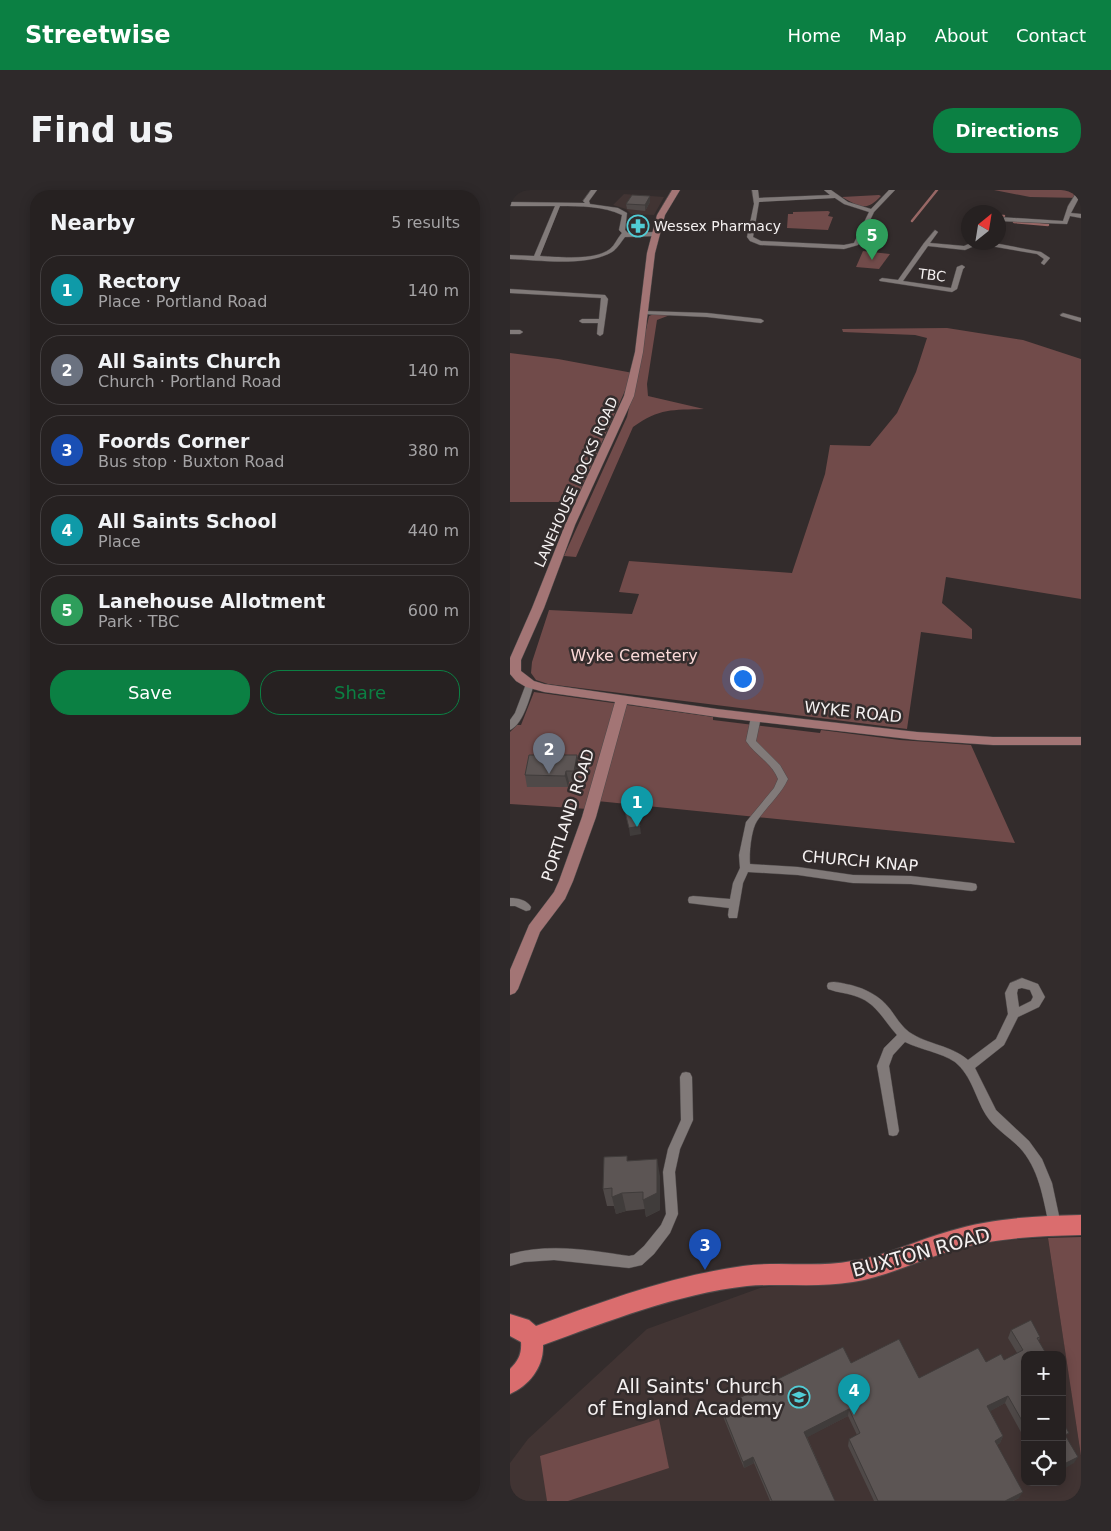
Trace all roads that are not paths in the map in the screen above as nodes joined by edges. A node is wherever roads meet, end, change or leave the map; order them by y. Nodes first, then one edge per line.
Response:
1 (594, 190) edge
2 (676, 190) edge
3 (755, 190) edge
4 (827, 190) edge
5 (892, 190) edge
6 (1081, 190) edge
7 (834, 196) junction
8 (757, 200) junction
9 (510, 204) edge
10 (588, 204) junction
11 (558, 205) junction
12 (872, 211) junction
13 (1069, 214) junction
14 (1081, 216) edge
15 (1006, 220) edge
16 (935, 232) dead end
17 (626, 234) junction
18 (656, 234) junction
19 (926, 244) junction
20 (961, 248) edge
21 (1006, 248) edge
22 (510, 257) edge
23 (536, 258) junction
24 (1044, 263) dead end
25 (962, 267) dead end
26 (882, 280) dead end
27 (898, 283) junction
28 (510, 291) edge
29 (645, 313) junction
30 (1063, 315) dead end
31 (1081, 320) edge
32 (582, 321) dead end
33 (602, 321) junction
34 (761, 321) dead end
35 (510, 332) edge
36 (520, 332) dead end
37 (600, 334) dead end
38 (514, 654) edge
39 (513, 672) edge
40 (530, 684) junction
41 (622, 701) junction
42 (756, 717) junction
43 (510, 727) edge
44 (1081, 741) edge
45 (745, 868) junction
46 (972, 888) dead end
47 (693, 900) dead end
48 (510, 902) edge
49 (735, 904) junction
50 (526, 908) dead end
51 (733, 915) dead end
52 (832, 986) dead end
53 (510, 989) edge
54 (1014, 1014) dead end
55 (904, 1034) junction
56 (968, 1067) junction
57 (686, 1077) dead end
58 (893, 1131) dead end
59 (1055, 1225) junction
60 (1081, 1225) edge
61 (510, 1260) edge
62 (510, 1325) edge
63 (531, 1339) junction
64 (510, 1383) edge

1 - 10 street
2 - 18 main road, LANEHOUSE ROCKS ROAD
3 - 8 street
4 - 7 street
5 - 12 street
6 - 13 street
7 - 8 street
7 - 12 street
8 - 12 street
9 - 11 street
10 - 11 street
10 - 17 street
11 - 23 street
13 - 14 street
13 - 15 street
16 - 19 street
17 - 18 street
17 - 23 street
18 - 29 main road, LANEHOUSE ROCKS ROAD
19 - 20 street
19 - 27 street
21 - 24 street
22 - 23 street
25 - 27 street, TBC
26 - 27 street, TBC
28 - 33 street
29 - 34 street
29 - 38 main road, LANEHOUSE ROCKS ROAD
30 - 31 street
32 - 33 street
33 - 37 street
35 - 36 street
38 - 39 main road, LANEHOUSE ROCKS ROAD
39 - 40 main road, LANEHOUSE ROCKS ROAD
40 - 41 main road, LANEHOUSE ROCKS ROAD
40 - 43 street
41 - 42 main road, WYKE ROAD
41 - 53 main road, PORTLAND ROAD
42 - 44 main road, WYKE ROAD
42 - 45 street
45 - 46 street, CHURCH KNAP
45 - 49 street
47 - 49 street
48 - 50 street
49 - 51 street
52 - 55 street
54 - 56 street
55 - 56 street
55 - 58 street
56 - 59 street
57 - 61 street
59 - 60 highway, BUXTON ROAD
59 - 63 highway, BUXTON ROAD
62 - 63 highway
63 - 64 highway

